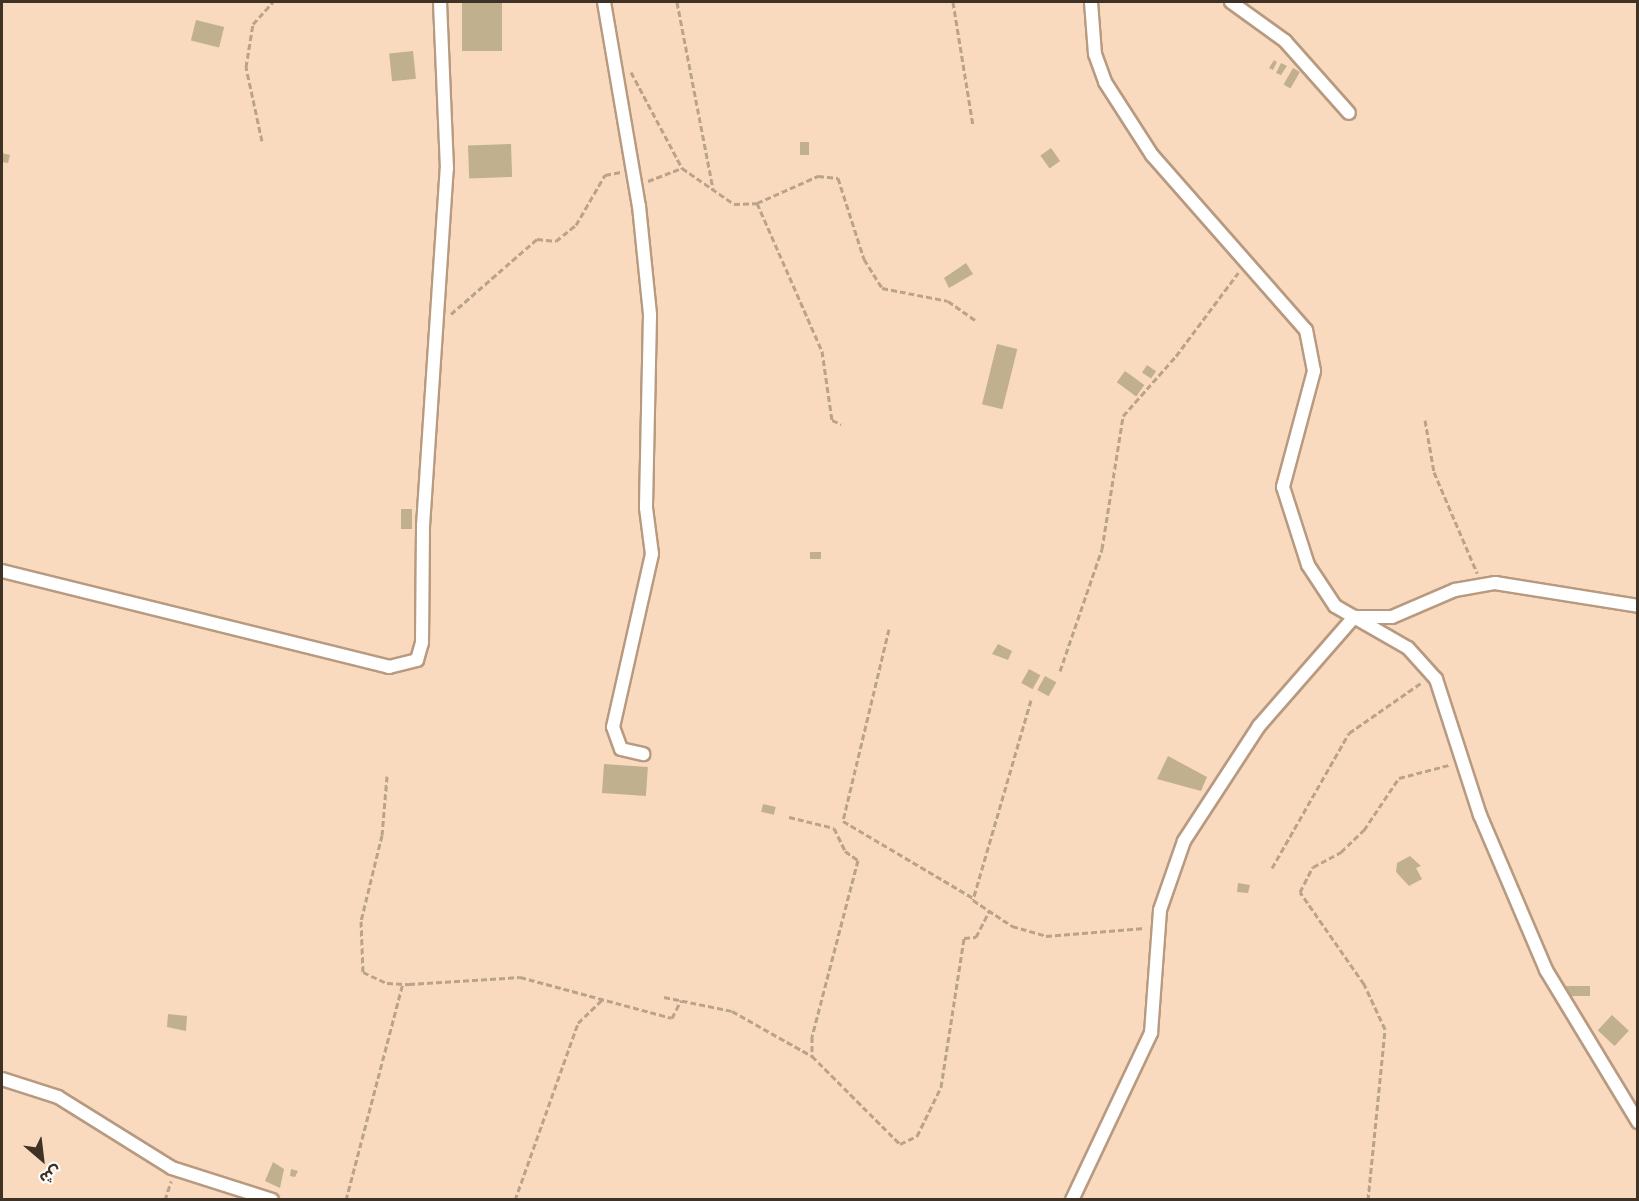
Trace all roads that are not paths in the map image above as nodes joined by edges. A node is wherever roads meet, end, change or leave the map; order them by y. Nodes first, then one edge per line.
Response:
1 (440, 2) edge
2 (604, 2) edge
3 (1092, 2) edge
4 (1231, 2) edge
5 (1348, 113) dead end
6 (2, 571) edge
7 (1638, 606) edge
8 (1354, 617) junction
9 (643, 754) dead end
10 (2, 1079) edge
11 (1638, 1122) edge
12 (272, 1200) edge
13 (1072, 1200) edge

1 - 6 street
2 - 9 street
3 - 8 street
4 - 5 street
7 - 8 street
8 - 11 street
8 - 13 street
10 - 12 street

